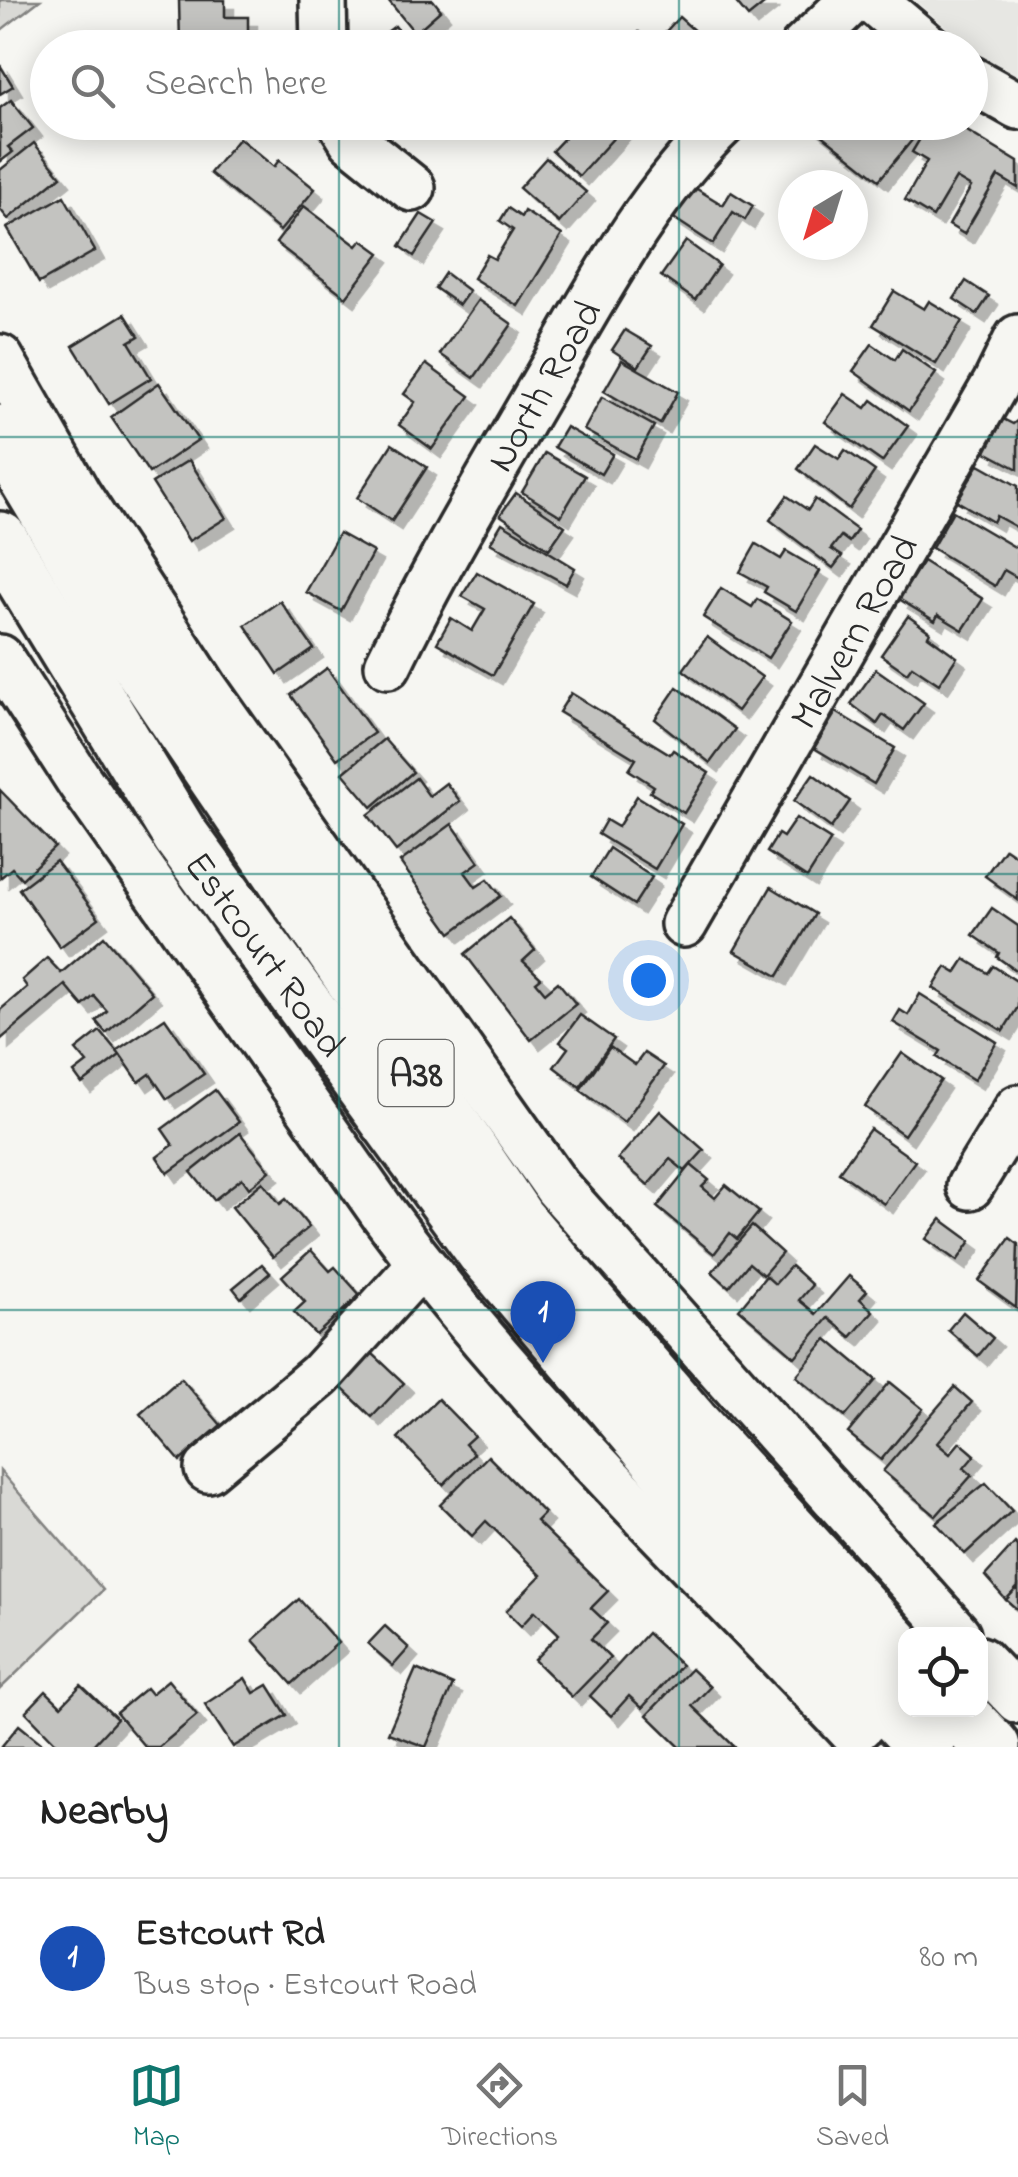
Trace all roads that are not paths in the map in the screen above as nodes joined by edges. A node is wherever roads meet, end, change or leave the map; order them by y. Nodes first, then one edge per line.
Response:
1 (324, 0) edge
2 (854, 0) edge
3 (872, 0) edge
4 (324, 30) edge
5 (823, 30) edge
6 (908, 30) edge
7 (988, 89) edge
8 (1018, 106) edge
9 (352, 140) edge
10 (706, 140) edge
11 (385, 184) dead end
12 (1018, 338) edge
13 (0, 358) edge
14 (0, 433) edge
15 (62, 504) junction
16 (0, 540) edge
17 (0, 658) edge
18 (388, 664) dead end
19 (684, 924) dead end
20 (1018, 1108) edge
21 (970, 1186) dead end
22 (421, 1264) junction
23 (208, 1469) dead end
24 (951, 1627) edge
25 (988, 1668) edge
26 (1018, 1700) edge
27 (879, 1705) edge
28 (963, 1717) edge
29 (926, 1747) edge
30 (992, 1747) edge

1 - 4 street
2 - 5 street
3 - 6 street
7 - 8 street
9 - 11 street
10 - 18 street, North Road
12 - 19 street, Malvern Road
13 - 15 street, Estcourt Road
14 - 15 main road, Estcourt Road / A38
15 - 24 street, Estcourt Road
15 - 27 main road, Estcourt Road / A38
16 - 27 main road, Estcourt Road / A38
17 - 22 street, Estcourt Road
20 - 21 street
22 - 23 street
22 - 27 street, Estcourt Road
25 - 26 street
27 - 29 main road, Estcourt Road / A38
28 - 30 main road

